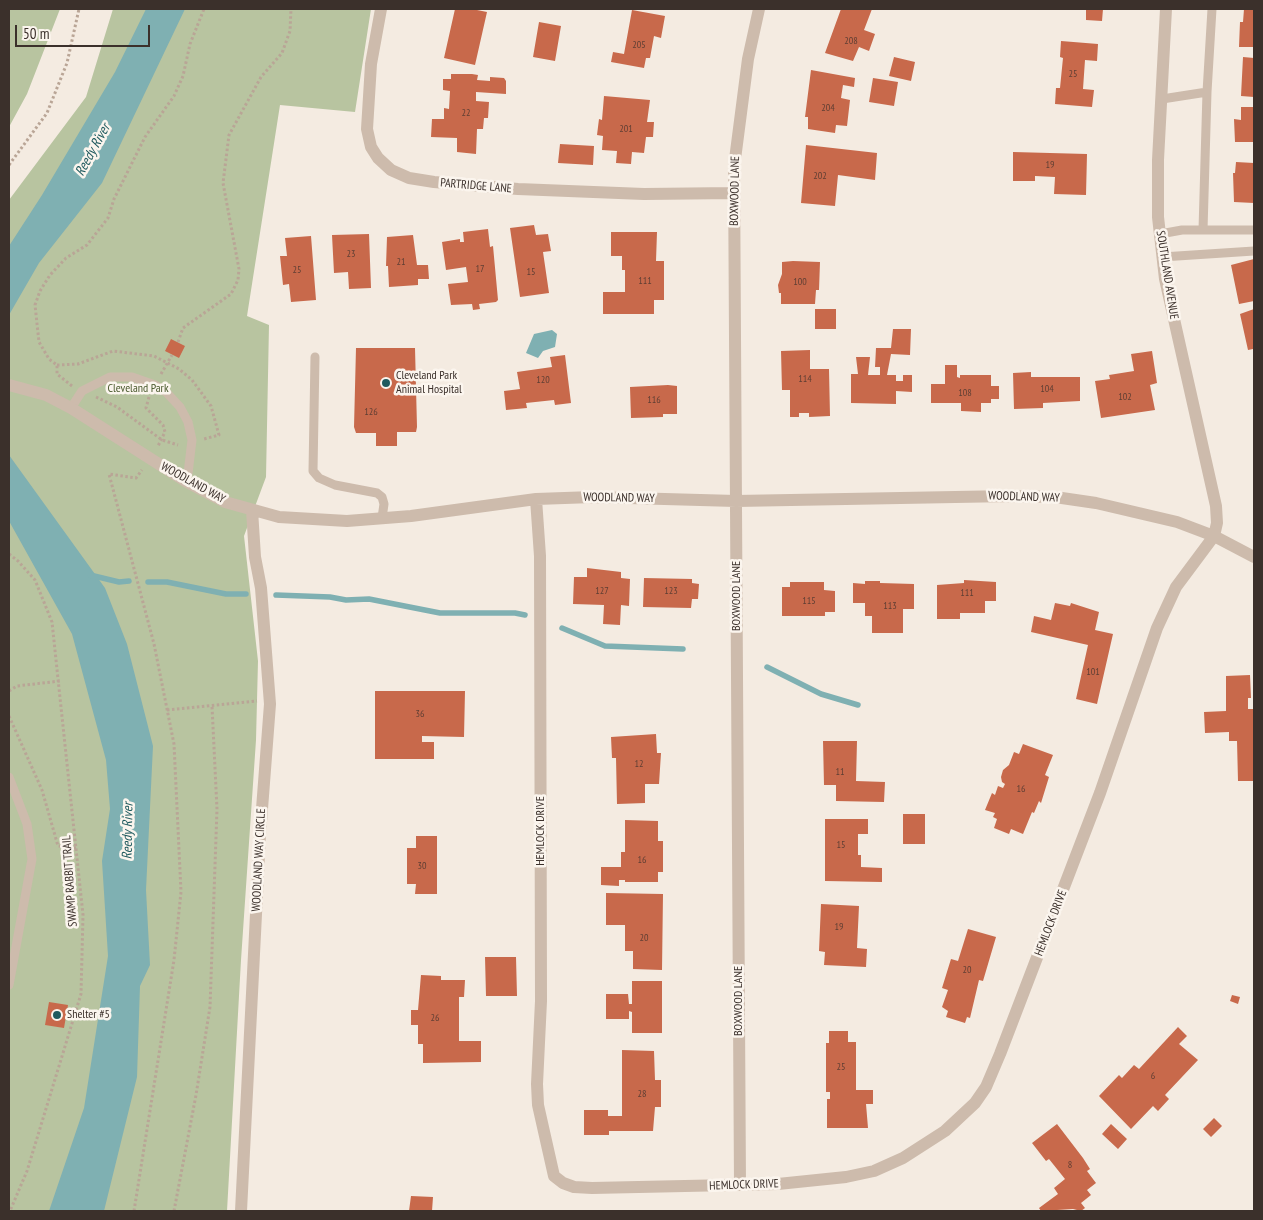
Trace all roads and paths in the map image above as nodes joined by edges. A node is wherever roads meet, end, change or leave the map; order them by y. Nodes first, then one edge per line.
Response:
1 (79, 9) edge
2 (204, 9) edge
3 (291, 9) edge
4 (382, 9) edge
5 (759, 9) edge
6 (1166, 9) edge
7 (1212, 9) edge
8 (1207, 92) junction
9 (1162, 99) junction
10 (9, 165) edge
11 (734, 193) junction
12 (1203, 230) junction
13 (1254, 230) edge
14 (1160, 234) junction
15 (1254, 251) edge
16 (1162, 257) junction
17 (178, 342) dead end
18 (172, 355) dead end
19 (315, 357) dead end
20 (158, 379) dead end
21 (9, 385) edge
22 (82, 391) junction
23 (149, 397) dead end
24 (70, 408) junction
25 (136, 478) dead end
26 (187, 482) junction
27 (536, 499) junction
28 (736, 501) junction
29 (252, 510) junction
30 (382, 518) junction
31 (1214, 536) junction
32 (9, 555) edge
33 (1254, 557) edge
34 (60, 681) junction
35 (9, 691) edge
36 (270, 700) junction
37 (212, 706) junction
38 (167, 710) junction
39 (9, 716) edge
40 (9, 777) edge
41 (76, 848) junction
42 (9, 985) edge
43 (740, 1185) junction
44 (10, 1211) edge
45 (134, 1211) edge
46 (174, 1211) edge
47 (241, 1211) edge

1 - 10 path
2 - 22 path
3 - 17 path
4 - 11 street, PARTRIDGE LANE
5 - 11 street, BOXWOOD LANE
6 - 9 street, SOUTHLAND AVENUE
7 - 8 lane
8 - 9 lane
8 - 12 lane
9 - 14 street, SOUTHLAND AVENUE
11 - 28 street, BOXWOOD LANE
12 - 13 lane
12 - 14 lane
14 - 16 street, SOUTHLAND AVENUE
15 - 16 lane
16 - 31 street, SOUTHLAND AVENUE
18 - 20 path
19 - 30 lane
21 - 24 street, WOODLAND WAY
22 - 23 path
22 - 24 lane
22 - 26 lane
24 - 26 street, WOODLAND WAY
25 - 38 path
26 - 29 street, WOODLAND WAY
27 - 28 street, WOODLAND WAY
27 - 30 street, WOODLAND WAY
27 - 43 street, HEMLOCK DRIVE
28 - 31 street, WOODLAND WAY
28 - 43 street, BOXWOOD LANE
29 - 30 street, WOODLAND WAY
29 - 36 street, WOODLAND WAY CIRCLE
31 - 33 street, WOODLAND WAY
31 - 43 street, HEMLOCK DRIVE
32 - 34 path, SWAMP RABBIT TRAIL
34 - 35 path
34 - 41 path, SWAMP RABBIT TRAIL
36 - 37 path
36 - 47 street, WOODLAND WAY CIRCLE
37 - 38 path
37 - 46 path
38 - 45 path
39 - 41 path
40 - 42 lane
41 - 44 path, SWAMP RABBIT TRAIL

